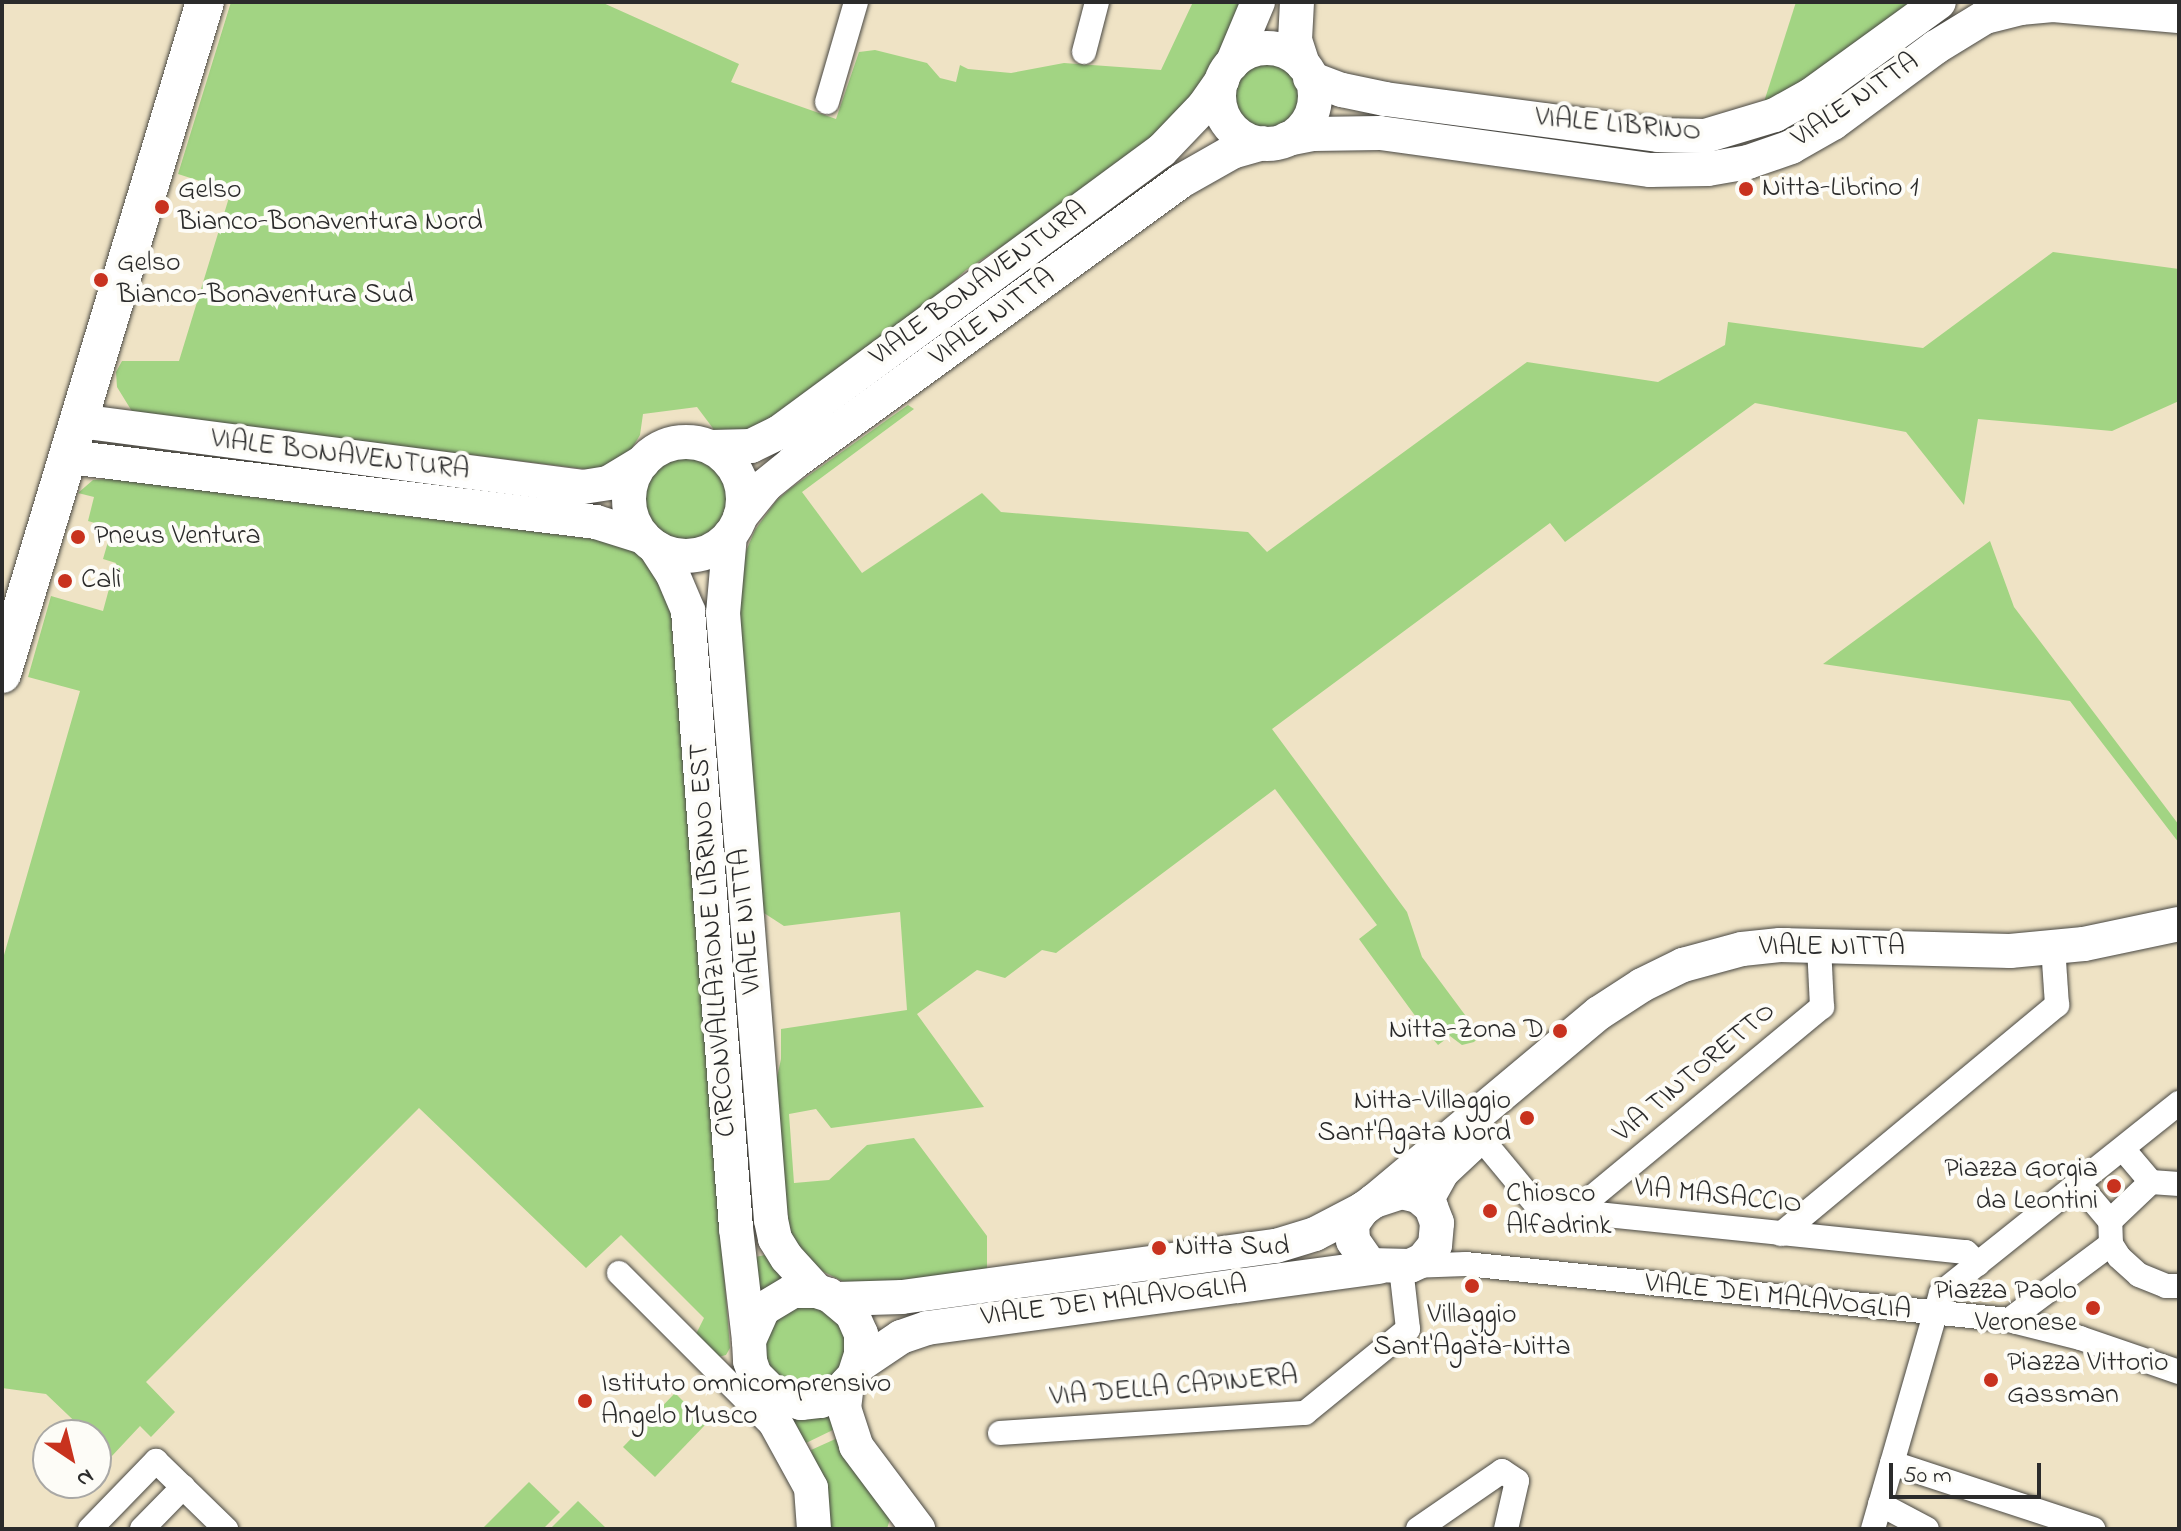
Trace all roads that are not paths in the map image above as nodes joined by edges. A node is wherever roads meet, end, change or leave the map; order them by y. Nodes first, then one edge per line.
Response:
1 (205, 2) edge
2 (856, 2) edge
3 (1097, 2) edge
4 (1258, 2) edge
5 (1297, 2) edge
6 (1939, 2) edge
7 (2179, 16) edge
8 (1084, 52) dead end
9 (1227, 72) junction
10 (1307, 72) junction
11 (827, 102) dead end
12 (1275, 141) junction
13 (79, 421) junction
14 (168, 435) junction
15 (711, 447) junction
16 (69, 457) junction
17 (643, 462) junction
18 (160, 469) junction
19 (735, 526) junction
20 (650, 542) junction
21 (2, 674) edge
22 (2179, 924) edge
23 (2179, 943) edge
24 (1819, 955) junction
25 (2054, 957) junction
26 (2179, 1103) edge
27 (1480, 1137) junction
28 (2131, 1143) junction
29 (2151, 1182) junction
30 (2179, 1184) edge
31 (2069, 1190) junction
32 (1426, 1201) junction
33 (1368, 1205) junction
34 (1574, 1212) junction
35 (2111, 1232) junction
36 (1438, 1233) junction
37 (1781, 1234) junction
38 (1466, 1264) junction
39 (1978, 1264) junction
40 (1397, 1267) junction
41 (619, 1273) dead end
42 (2179, 1286) edge
43 (827, 1295) junction
44 (1935, 1315) junction
45 (2009, 1320) junction
46 (745, 1363) junction
47 (2179, 1372) edge
48 (853, 1375) junction
49 (1000, 1433) dead end
50 (1892, 1463) junction
51 (183, 1487) junction
52 (1880, 1504) junction
53 (907, 1522) edge
54 (90, 1529) edge
55 (142, 1529) edge
56 (226, 1529) edge
57 (814, 1529) edge
58 (1418, 1529) edge
59 (1506, 1529) edge
60 (1873, 1529) edge
61 (1927, 1529) edge
62 (2093, 1529) edge

1 - 13 main road
2 - 11 street
3 - 8 street
4 - 9 main road, VIALE BONAVENTURA
5 - 10 main road
6 - 10 main road, VIALE LIBRINO
7 - 12 main road, VIALE NITTA
9 - 10 main road
9 - 12 main road
9 - 15 main road, VIALE BONAVENTURA
10 - 12 main road
12 - 19 main road, VIALE NITTA
13 - 14 main road, VIALE BONAVENTURA
13 - 16 main road
14 - 17 main road, VIALE BONAVENTURA
14 - 18 main road
15 - 17 main road
15 - 19 main road
16 - 18 main road
16 - 21 main road
17 - 20 main road
18 - 20 main road
19 - 20 main road
19 - 43 main road, VIALE NITTA
20 - 46 main road, CIRCONVALLAZIONE LIBRINO EST
22 - 25 main road, VIALE NITTA
23 - 25 main road
24 - 25 main road, VIALE NITTA
24 - 27 main road
24 - 33 main road, VIALE NITTA
24 - 34 street, VIA TINTORETTO
25 - 37 street
26 - 28 street
27 - 32 main road
27 - 34 street, VIA MASACCIO
28 - 29 street
28 - 31 street
29 - 30 street
29 - 35 street
31 - 35 street
31 - 39 street
32 - 33 main road
32 - 36 main road
33 - 40 main road
33 - 43 main road, VIALE NITTA
34 - 37 street, VIA MASACCIO
35 - 42 street
35 - 45 street
36 - 38 street
36 - 40 main road
37 - 39 street, VIA MASACCIO
38 - 40 street, VIALE DEI MALAVOGLIA
38 - 44 street, VIALE DEI MALAVOGLIA
39 - 44 street
40 - 48 main road, VIALE DEI MALAVOGLIA
40 - 49 street, VIA DELLA CAPINERA
41 - 46 street
43 - 46 main road
43 - 48 main road
44 - 45 street, VIALE DEI MALAVOGLIA
44 - 50 street
45 - 47 street, VIALE DEI MALAVOGLIA
46 - 48 main road
46 - 57 main road, CIRCONVALLAZIONE LIBRINO EST
48 - 53 main road
50 - 52 street
50 - 62 street
51 - 54 street
51 - 55 street
51 - 56 street
52 - 60 street
52 - 61 street
58 - 59 street

